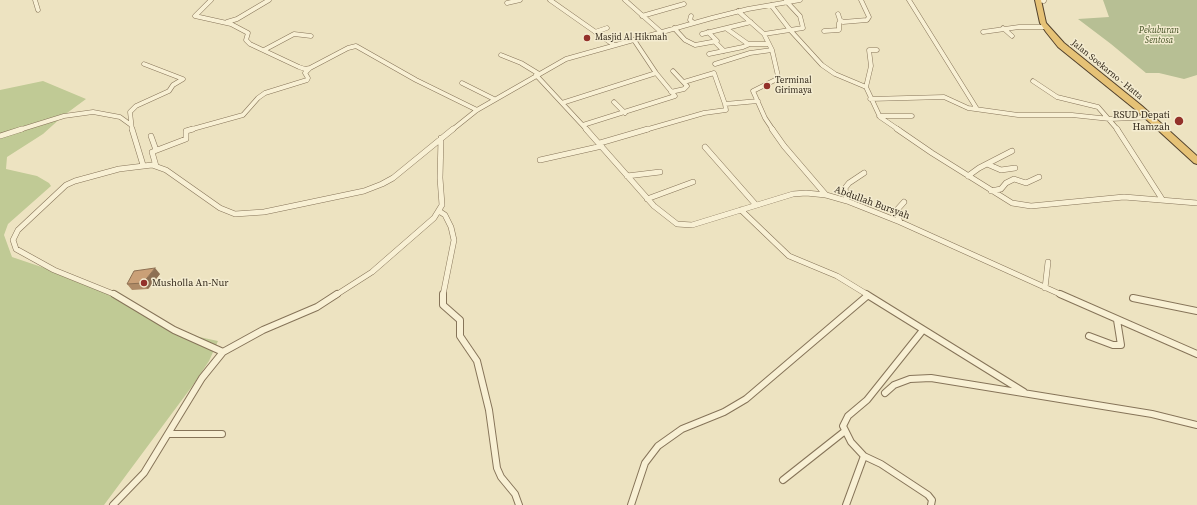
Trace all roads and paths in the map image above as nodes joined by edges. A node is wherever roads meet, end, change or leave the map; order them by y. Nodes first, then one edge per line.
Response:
1 (35, 0) edge
2 (211, 0) edge
3 (268, 0) edge
4 (520, 0) edge
5 (550, 0) edge
6 (625, 0) edge
7 (800, 0) edge
8 (861, 0) edge
9 (909, 0) edge
10 (1042, 0) edge
11 (785, 1) edge
12 (507, 4) dead end
13 (684, 4) dead end
14 (771, 5) junction
15 (38, 10) dead end
16 (738, 11) junction
17 (838, 14) dead end
18 (642, 16) junction
19 (691, 16) dead end
20 (841, 21) junction
21 (227, 22) junction
22 (751, 22) junction
23 (694, 23) junction
24 (1046, 27) junction
25 (607, 28) dead end
26 (674, 28) junction
27 (1003, 28) junction
28 (727, 29) junction
29 (791, 31) junction
30 (824, 31) dead end
31 (595, 32) junction
32 (661, 32) junction
33 (708, 32) junction
34 (983, 32) dead end
35 (702, 34) dead end
36 (764, 34) junction
37 (311, 36) dead end
38 (1012, 36) dead end
39 (634, 40) junction
40 (715, 42) junction
41 (750, 44) junction
42 (769, 44) junction
43 (614, 45) junction
44 (264, 50) junction
45 (772, 50) junction
46 (877, 50) dead end
47 (724, 52) junction
48 (709, 54) dead end
49 (501, 55) dead end
50 (144, 64) dead end
51 (715, 64) dead end
52 (310, 68) junction
53 (673, 71) dead end
54 (656, 73) junction
55 (538, 74) junction
56 (1032, 81) dead end
57 (684, 82) junction
58 (462, 83) dead end
59 (866, 87) junction
60 (671, 92) junction
61 (494, 99) junction
62 (870, 99) junction
63 (758, 101) junction
64 (614, 102) dead end
65 (562, 103) junction
66 (725, 104) junction
67 (977, 109) junction
68 (477, 110) junction
69 (625, 113) junction
70 (879, 116) junction
71 (912, 116) dead end
72 (1152, 117) junction
73 (1110, 119) junction
74 (131, 125) junction
75 (583, 126) junction
76 (0, 136) edge
77 (150, 136) dead end
78 (441, 138) junction
79 (601, 144) junction
80 (705, 148) dead end
81 (156, 150) junction
82 (1012, 151) dead end
83 (1197, 155) edge
84 (540, 160) dead end
85 (1197, 161) edge
86 (987, 164) junction
87 (143, 165) junction
88 (156, 166) junction
89 (1015, 168) dead end
90 (660, 172) dead end
91 (864, 173) dead end
92 (627, 176) junction
93 (968, 176) junction
94 (1039, 177) dead end
95 (693, 182) dead end
96 (991, 191) junction
97 (826, 195) junction
98 (647, 199) junction
99 (1162, 199) junction
100 (847, 201) junction
101 (904, 202) dead end
102 (1197, 203) edge
103 (756, 205) junction
104 (741, 210) junction
105 (439, 211) junction
106 (900, 222) junction
107 (1048, 262) dead end
108 (1045, 288) junction
109 (867, 296) junction
110 (1133, 298) dead end
111 (1197, 311) edge
112 (1117, 320) junction
113 (923, 330) junction
114 (1089, 336) dead end
115 (223, 352) junction
116 (1197, 354) edge
117 (1024, 392) junction
118 (885, 393) dead end
119 (1197, 425) edge
120 (845, 431) junction
121 (168, 434) junction
122 (222, 434) dead end
123 (864, 456) junction
124 (783, 480) dead end
125 (113, 505) edge
126 (519, 505) edge
127 (631, 505) edge
128 (846, 505) edge
129 (931, 505) edge

1 - 15 street
2 - 21 street
3 - 21 street
4 - 12 street
5 - 31 street
6 - 18 street
7 - 11 street
8 - 20 street
9 - 67 street
10 - 24 highway, Jalan Soekarno - Hatta
10 - 72 highway, Jalan Soekarno - Hatta
11 - 14 street
11 - 29 street
13 - 18 street
14 - 16 street
14 - 29 street
16 - 22 street
16 - 23 street
17 - 20 street
18 - 32 street
19 - 23 street
20 - 30 street
21 - 44 street
22 - 28 street
22 - 36 street
23 - 26 street
24 - 27 street
24 - 72 highway, Jalan Soekarno - Hatta
25 - 31 street
26 - 32 street
26 - 40 street
27 - 34 street
27 - 38 street
28 - 33 street
28 - 41 street
29 - 36 street
29 - 59 street
31 - 43 street
32 - 39 street
33 - 35 street
33 - 40 street
36 - 42 street
37 - 44 street
39 - 43 street
39 - 54 street
40 - 47 street
41 - 42 street
41 - 47 street
42 - 45 street
43 - 55 street
44 - 52 street
45 - 51 street
45 - 63 street
46 - 59 street
47 - 48 street
49 - 55 street, Abdullah Bursyah
50 - 74 street
52 - 68 street
52 - 81 street
53 - 57 street
54 - 60 street
54 - 65 street
55 - 61 street
55 - 65 street, Abdullah Bursyah
56 - 73 street
57 - 60 street
57 - 66 street
58 - 61 street
59 - 62 street
60 - 69 street
61 - 68 street
62 - 67 street
62 - 70 street
63 - 66 street
63 - 97 street
64 - 69 street
65 - 75 street, Abdullah Bursyah
66 - 79 street
67 - 73 street
68 - 78 street
69 - 75 street
70 - 71 street
70 - 93 street
72 - 73 street
72 - 83 highway, Jalan Soekarno - Hatta
72 - 85 highway, Jalan Soekarno - Hatta
73 - 99 street
74 - 76 street
74 - 87 street
75 - 79 street, Abdullah Bursyah
77 - 81 street
78 - 88 street
78 - 105 street
79 - 84 street
79 - 92 street, Abdullah Bursyah
80 - 103 street
81 - 88 street
82 - 86 street
86 - 89 street
86 - 93 street
87 - 88 street
87 - 115 street
90 - 92 street
91 - 100 street
92 - 98 street, Abdullah Bursyah
93 - 96 street
94 - 96 street
95 - 98 street
96 - 99 street
97 - 100 street, Abdullah Bursyah
97 - 103 street, Abdullah Bursyah
98 - 104 street, Abdullah Bursyah
99 - 102 street
100 - 106 street, Abdullah Bursyah
101 - 106 street
103 - 104 street, Abdullah Bursyah
104 - 109 street
105 - 115 street
105 - 126 street
106 - 108 street, Abdullah Bursyah
107 - 108 street
108 - 112 street, Abdullah Bursyah
109 - 113 street
109 - 127 street
110 - 111 street
112 - 114 street
112 - 116 street, Abdullah Bursyah
113 - 117 street
113 - 120 street
115 - 121 street
117 - 118 street
117 - 119 street
120 - 123 street
120 - 124 street
121 - 122 street
121 - 125 street
123 - 128 street
123 - 129 street

